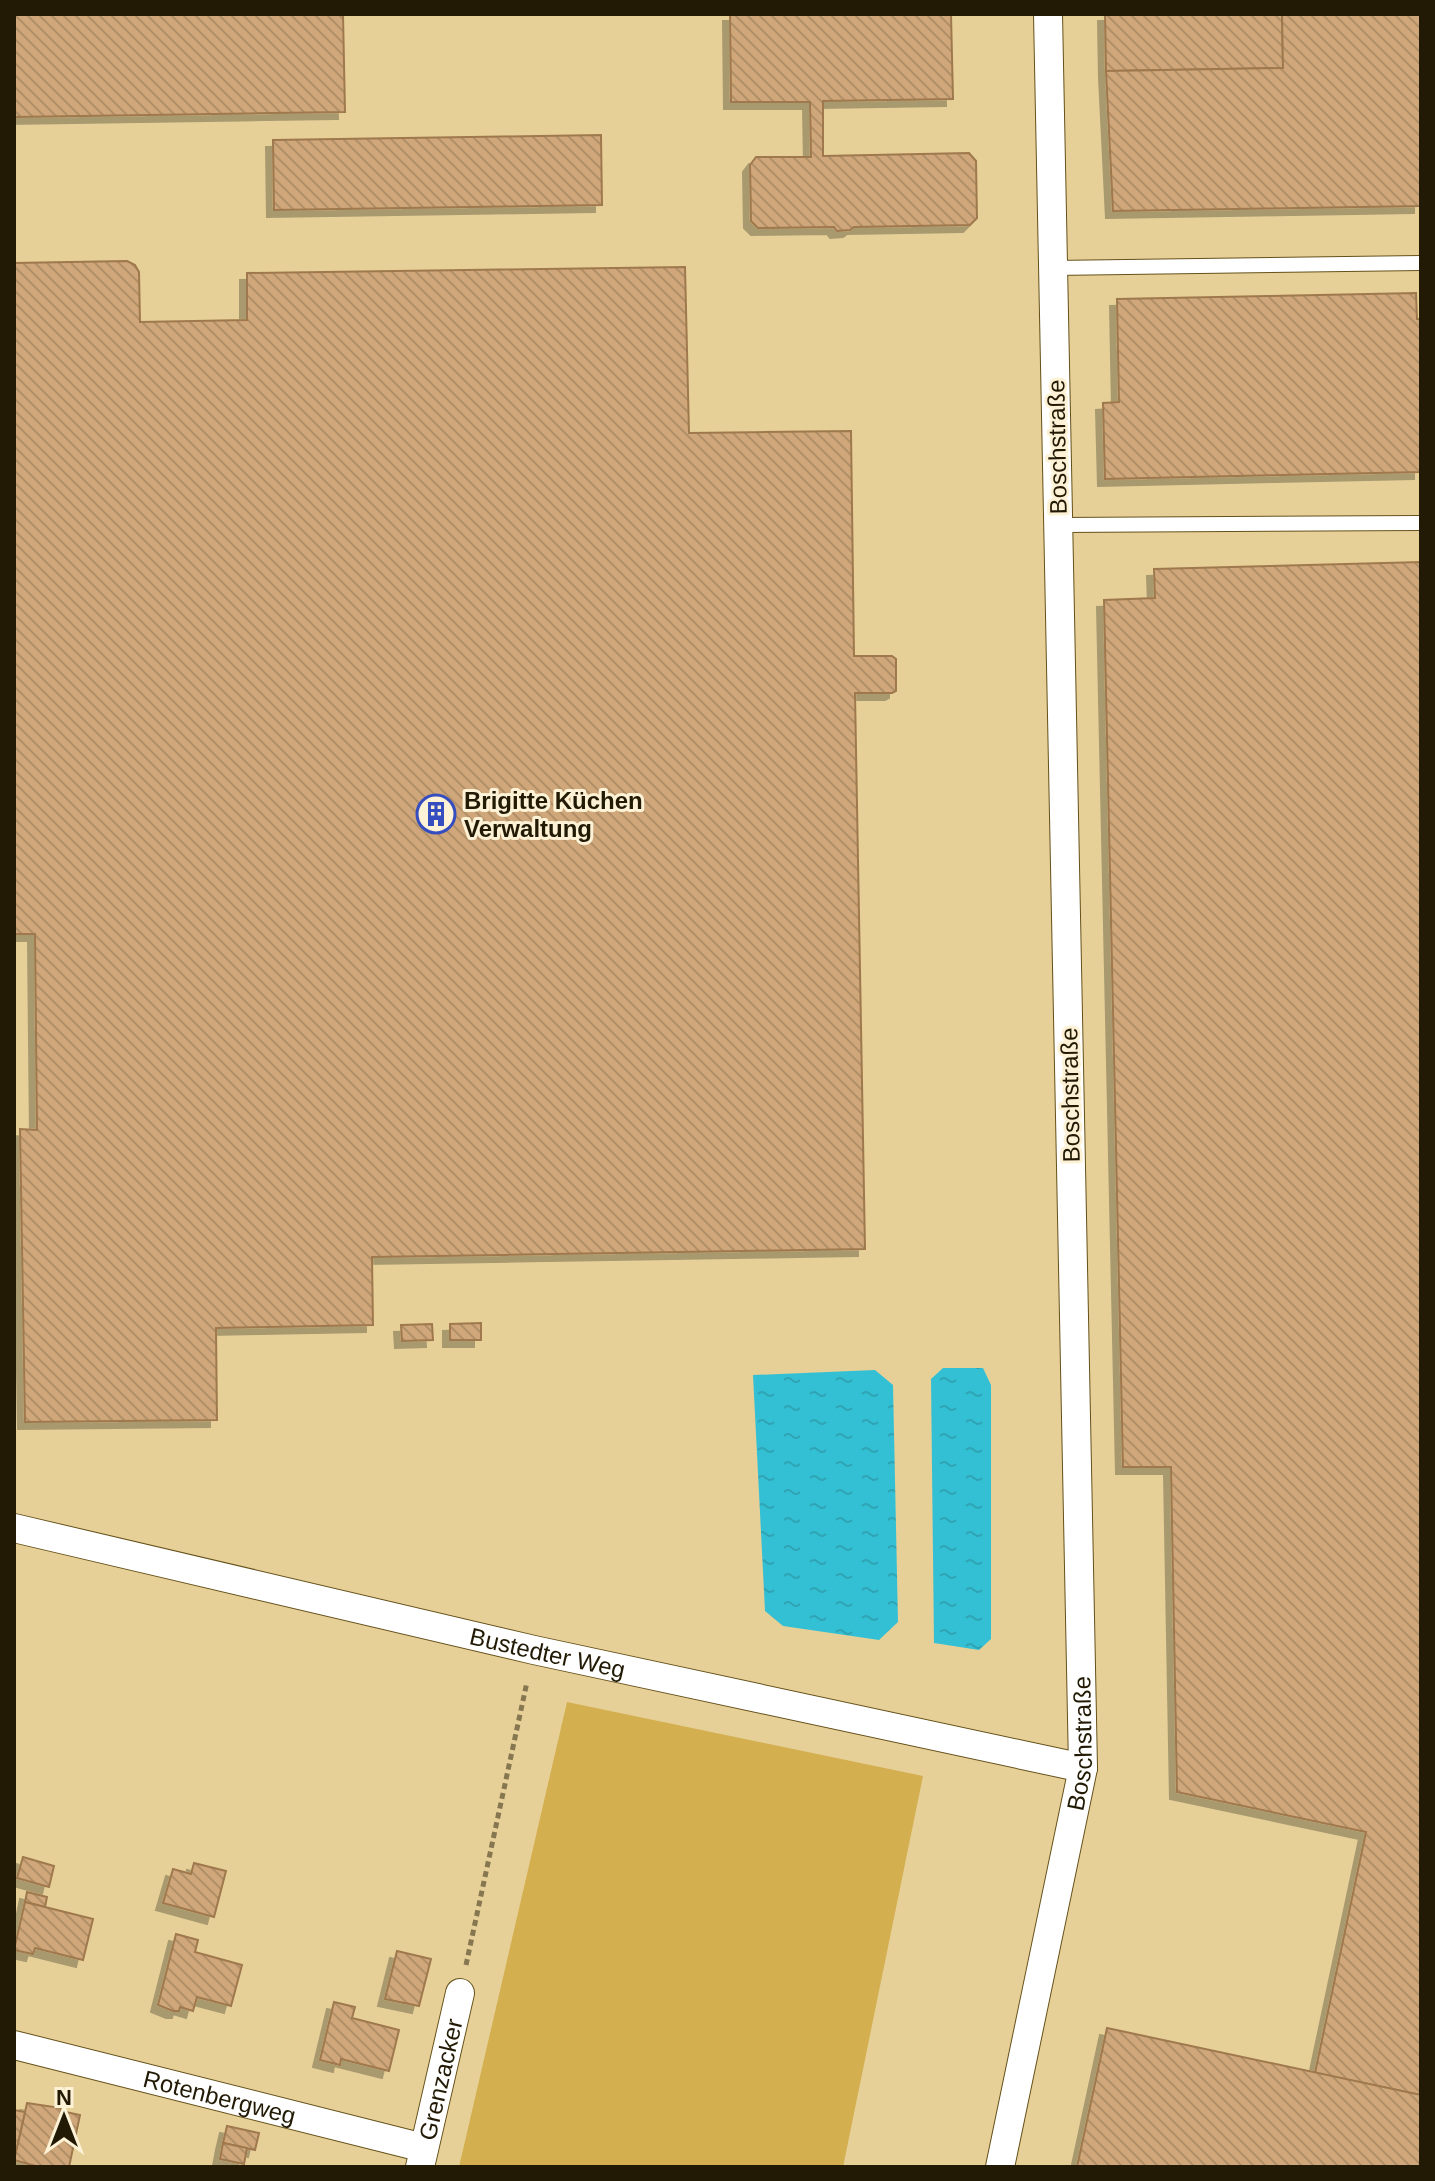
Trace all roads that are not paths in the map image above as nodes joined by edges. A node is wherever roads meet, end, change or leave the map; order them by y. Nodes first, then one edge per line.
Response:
1 (1048, 14) edge
2 (1421, 263) edge
3 (1053, 268) junction
4 (1421, 523) edge
5 (1059, 525) junction
6 (14, 1528) edge
7 (1083, 1768) junction
8 (460, 1993) road end
9 (14, 2045) edge
10 (422, 2157) edge
11 (1000, 2167) edge

1 - 3 street, Boschstraße
2 - 3 lane
3 - 5 street, Boschstraße
4 - 5 lane
5 - 7 street, Boschstraße
6 - 7 street, Bustedter Weg
7 - 11 street, Boschstraße
8 - 10 street, Grenzacker
9 - 10 street, Rotenbergweg

